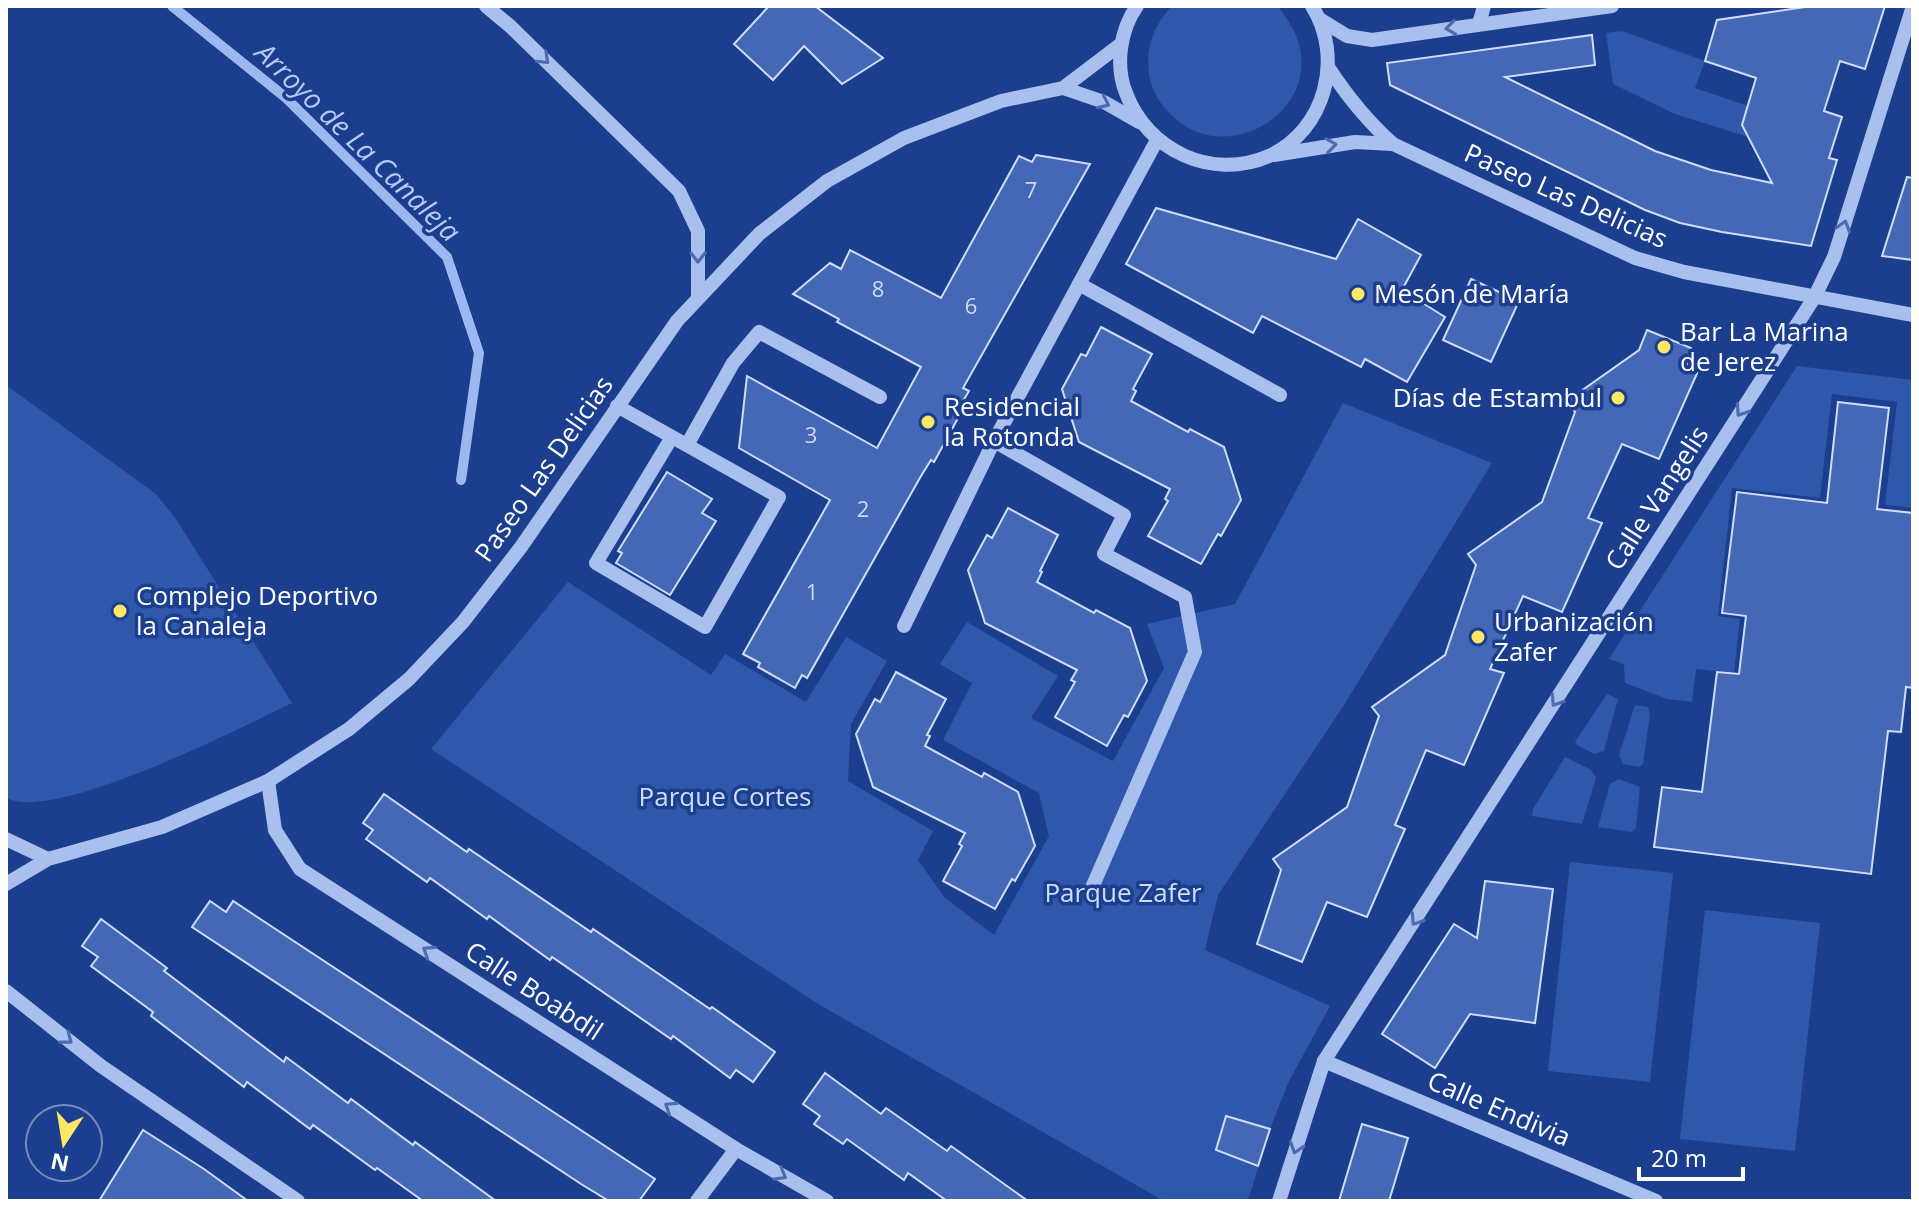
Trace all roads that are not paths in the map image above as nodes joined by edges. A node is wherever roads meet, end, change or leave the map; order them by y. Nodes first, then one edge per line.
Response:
1 (486, 6) edge
2 (1125, 6) edge
3 (1137, 6) edge
4 (1312, 6) edge
5 (1484, 6) edge
6 (1612, 6) edge
7 (1913, 6) edge
8 (1321, 20) junction
9 (1479, 24) junction
10 (1127, 26) junction
11 (1121, 44) junction
12 (1328, 67) junction
13 (1063, 88) junction
14 (1143, 125) junction
15 (1157, 140) junction
16 (1393, 144) junction
17 (1270, 155) junction
18 (1079, 284) junction
19 (698, 295) junction
20 (1814, 298) junction
21 (1913, 315) edge
22 (1280, 395) dead end
23 (880, 397) dead end
24 (617, 406) junction
25 (672, 437) junction
26 (994, 441) junction
27 (687, 445) junction
28 (904, 626) dead end
29 (268, 781) junction
30 (6, 839) edge
31 (48, 859) junction
32 (6, 884) edge
33 (1091, 890) dead end
34 (6, 991) edge
35 (1324, 1061) junction
36 (736, 1149) junction
37 (298, 1201) edge
38 (697, 1201) edge
39 (827, 1201) edge
40 (1279, 1201) edge
41 (1656, 1201) edge

1 -> 19 street
2 - 10 street
3 - 10 street
4 - 8 street
5 - 9 street
6 - 9 street
20 -> 7 street, Calle Vangelis
9 -> 8 street
8 - 12 street
10 - 11 street
11 - 13 street, Paseo Las Delicias
11 - 14 street
12 - 16 street, Paseo Las Delicias
12 - 17 street
13 -> 14 street
13 - 19 street, Paseo Las Delicias
14 - 15 street, Paseo Las Delicias
15 - 17 street, Paseo Las Delicias
15 - 18 street
17 -> 16 street, Paseo Las Delicias
16 - 20 street, Paseo Las Delicias
18 - 22 street
18 - 26 street
19 - 24 street, Paseo Las Delicias
20 - 21 street, Paseo Las Delicias
20 -> 35 street, Calle Vangelis
23 - 27 street
24 - 25 street
24 - 29 street, Paseo Las Delicias
25 - 27 street
25 - 27 street
26 - 28 street
26 - 33 street
29 - 31 street, Paseo Las Delicias
36 -> 29 street, Calle Boabdil
30 - 31 street
31 - 32 street, Paseo Las Delicias
34 -> 37 street
35 -> 40 street, Calle Vangelis
35 - 41 street, Calle Endivia
36 - 38 street
36 -> 39 street, Calle Boabdil

